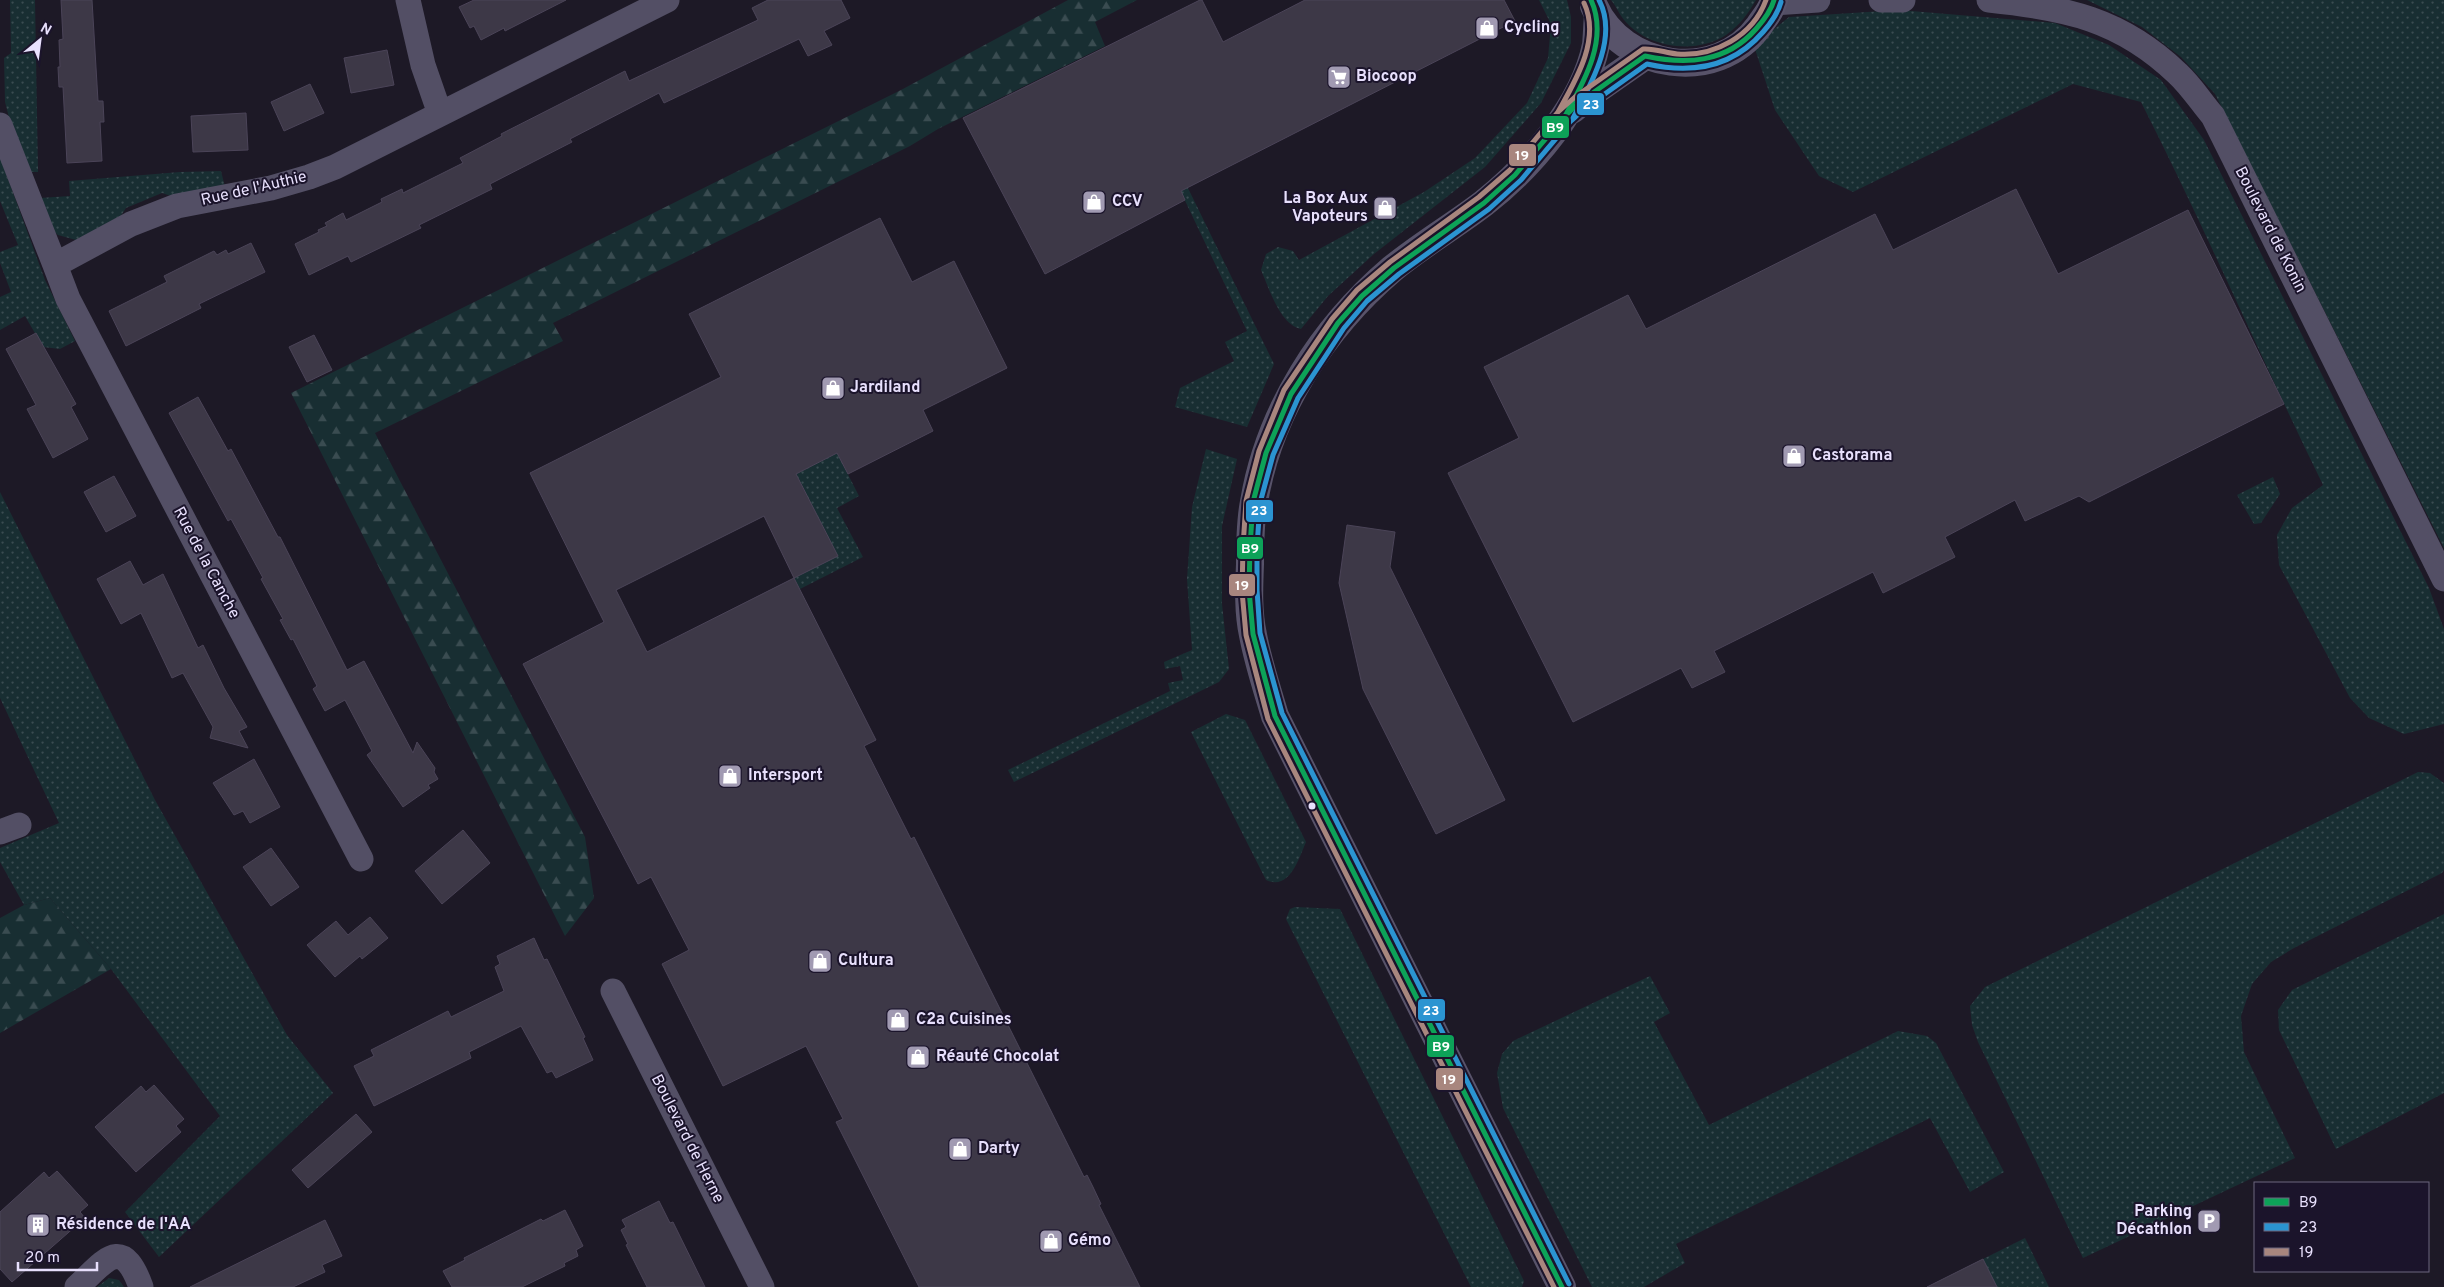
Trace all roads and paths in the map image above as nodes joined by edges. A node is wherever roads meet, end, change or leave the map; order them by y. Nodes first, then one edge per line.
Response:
1 (408, 0) edge
2 (667, 0) edge
3 (1818, 0) edge
4 (1881, 0) edge
5 (1903, 0) edge
6 (1990, 0) edge
7 (1774, 2) edge
8 (1595, 8) edge
9 (1645, 56) junction
10 (440, 114) junction
11 (1564, 117) junction
12 (0, 124) edge
13 (55, 265) junction
14 (2444, 579) edge
15 (361, 859) dead end
16 (613, 991) dead end
17 (77, 1287) edge
18 (141, 1287) edge
19 (762, 1287) edge
20 (1562, 1287) edge

1 - 10 street
2 - 10 street, Rue de l'Authie
3 - 7 street
4 - 5 street
6 - 14 street, Boulevard de Konin
7 - 9 street
8 - 9 street
8 - 11 street
9 - 11 street
10 - 13 street, Rue de l'Authie
11 - 20 street
12 - 13 street
13 - 15 street, Rue de la Canche
16 - 19 street, Boulevard de Herne
17 - 18 street

